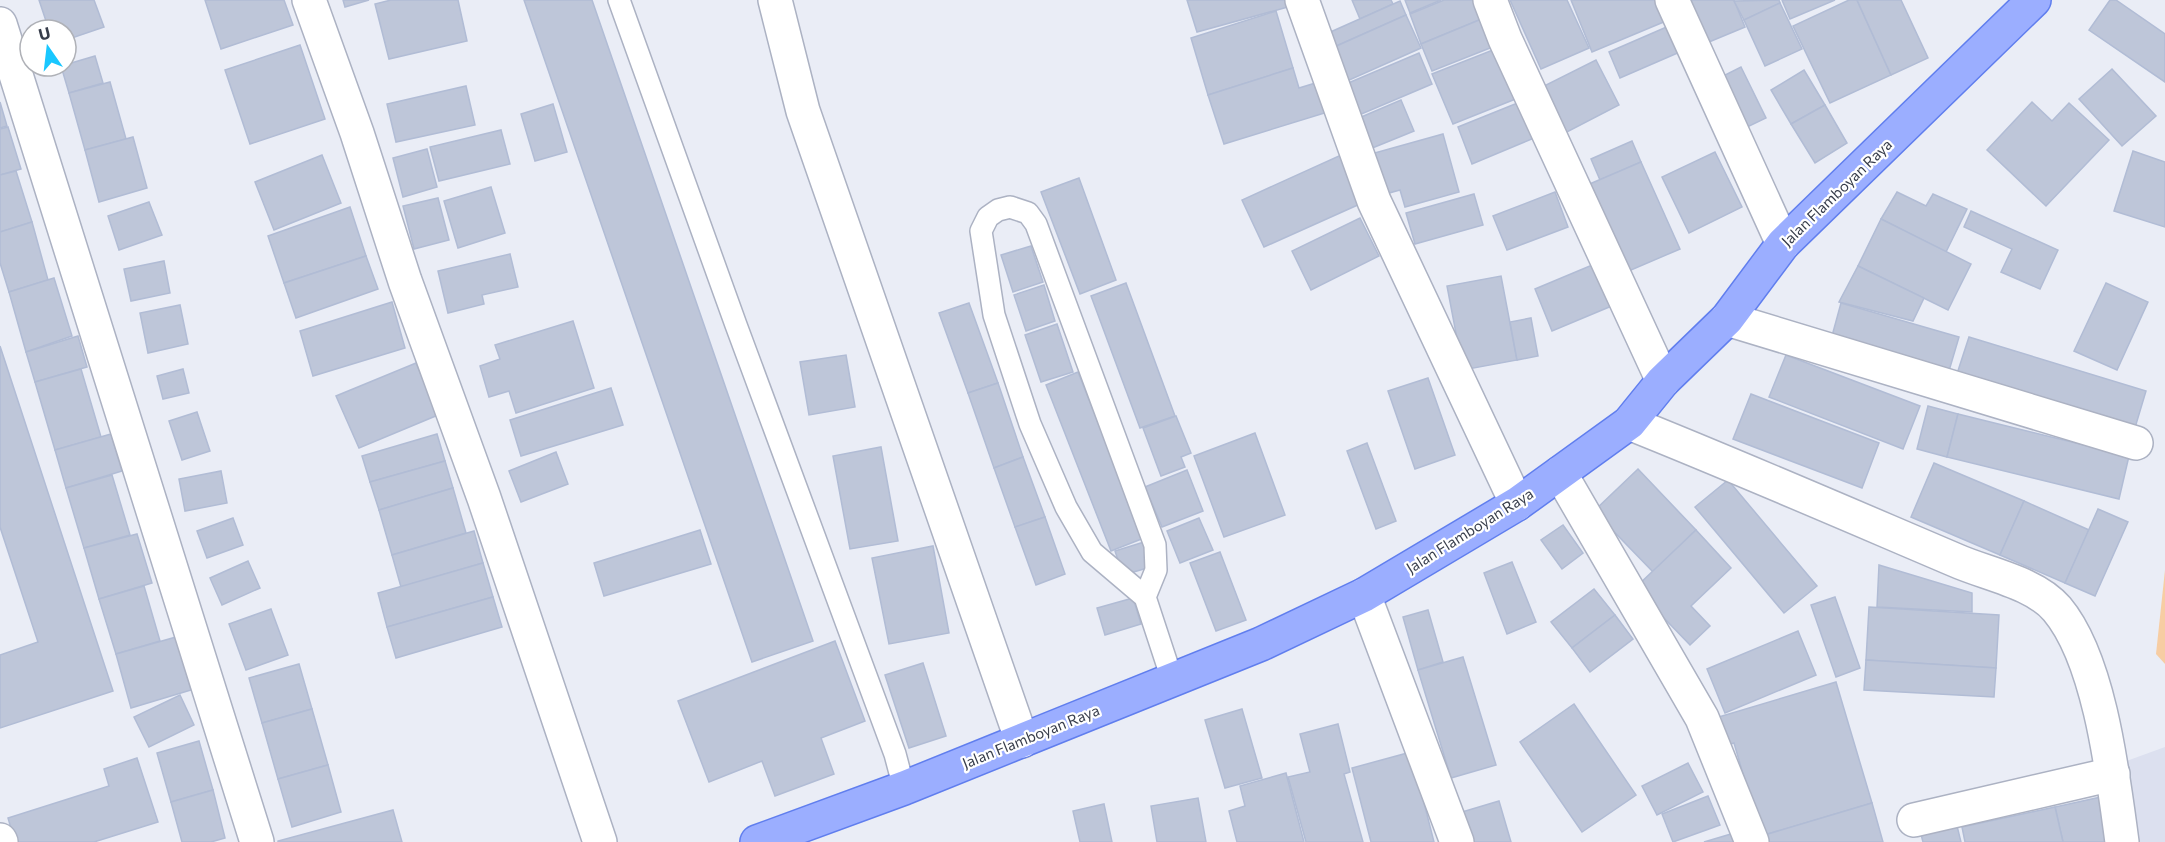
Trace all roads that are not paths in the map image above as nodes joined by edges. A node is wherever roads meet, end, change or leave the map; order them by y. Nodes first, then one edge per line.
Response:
1 (309, 0) edge
2 (619, 0) edge
3 (776, 0) edge
4 (1302, 0) edge
5 (1490, 0) edge
6 (1672, 0) edge
7 (2034, 0) edge
8 (0, 24) edge
9 (1783, 244) junction
10 (1727, 319) junction
11 (1663, 381) junction
12 (1629, 423) junction
13 (2136, 443) dead end
14 (1560, 473) junction
15 (1517, 504) junction
16 (1364, 595) junction
17 (1145, 597) junction
18 (1172, 679) junction
19 (1022, 741) junction
20 (2113, 774) junction
21 (904, 788) junction
22 (1914, 820) dead end
23 (257, 842) edge
24 (600, 842) edge
25 (757, 842) edge
26 (1456, 842) edge
27 (1752, 842) edge
28 (2122, 842) edge

1 - 24 street
2 - 21 lane
3 - 19 street
4 - 15 street
5 - 11 street
6 - 9 street
7 - 9 main road, Jalan Flamboyan Raya
8 - 23 street
9 - 10 main road, Jalan Flamboyan Raya
10 - 11 main road, Jalan Flamboyan Raya
10 - 13 street
11 - 12 main road, Jalan Flamboyan Raya
12 - 14 main road, Jalan Flamboyan Raya
12 - 20 street
14 - 15 main road, Jalan Flamboyan Raya
14 - 27 street
15 - 16 main road, Jalan Flamboyan Raya
16 - 18 main road, Jalan Flamboyan Raya
16 - 26 street
17 - 17 lane
17 - 18 lane
18 - 19 main road, Jalan Flamboyan Raya
19 - 21 main road, Jalan Flamboyan Raya
20 - 22 street
20 - 28 street
21 - 25 main road, Jalan Flamboyan Raya

